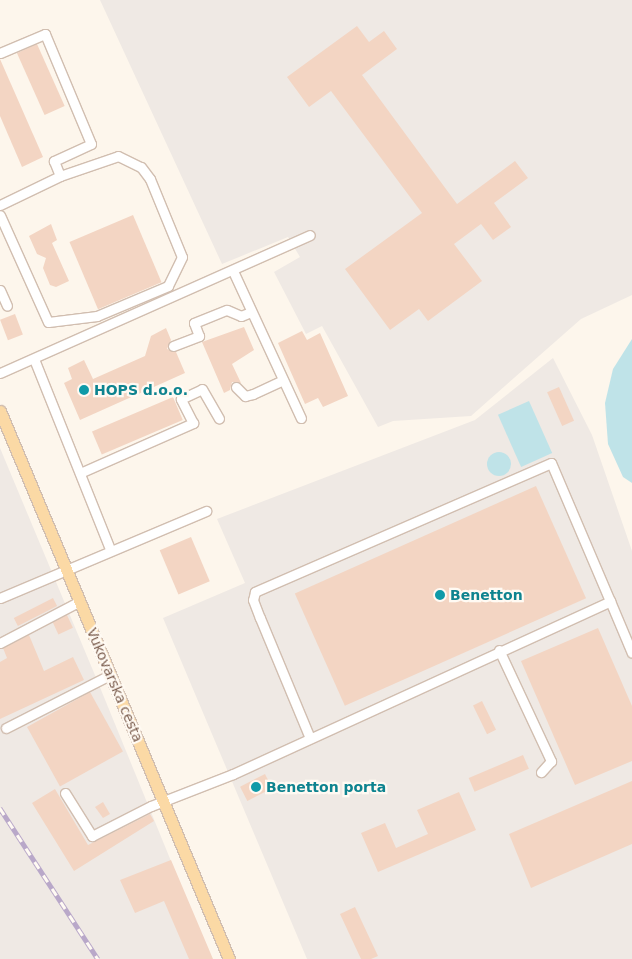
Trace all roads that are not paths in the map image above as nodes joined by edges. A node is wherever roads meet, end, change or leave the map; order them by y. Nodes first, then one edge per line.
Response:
1 (0, 52) edge
2 (60, 176) junction
3 (0, 205) edge
4 (0, 215) edge
5 (310, 235) dead end
6 (233, 272) junction
7 (0, 290) edge
8 (7, 306) dead end
9 (252, 312) junction
10 (173, 346) dead end
11 (34, 359) junction
12 (0, 373) edge
13 (283, 380) junction
14 (236, 387) dead end
15 (0, 411) edge
16 (301, 418) dead end
17 (219, 419) dead end
18 (80, 474) junction
19 (206, 511) dead end
20 (110, 549) junction
21 (65, 567) junction
22 (0, 598) edge
23 (80, 601) junction
24 (610, 601) junction
25 (0, 643) edge
26 (499, 650) junction
27 (632, 653) edge
28 (110, 675) junction
29 (6, 728) dead end
30 (310, 738) junction
31 (541, 772) dead end
32 (65, 793) dead end
33 (164, 803) junction
34 (229, 959) edge

1 - 2 lane
2 - 3 lane
2 - 4 lane
5 - 6 lane
6 - 9 lane
6 - 11 lane
7 - 8 lane
9 - 10 lane
9 - 13 lane
11 - 12 lane
11 - 18 lane
13 - 14 lane
13 - 16 lane
15 - 21 main road, Vukovarska cesta
17 - 18 lane
18 - 20 lane
19 - 20 lane
20 - 21 lane
21 - 22 lane
21 - 23 main road, Vukovarska cesta
23 - 25 lane
23 - 28 main road, Vukovarska cesta
24 - 26 lane
24 - 27 lane
24 - 30 lane
26 - 30 lane
26 - 31 lane
28 - 29 lane
28 - 33 main road, Vukovarska cesta
30 - 33 lane
32 - 33 lane
33 - 34 main road, Vukovarska cesta

